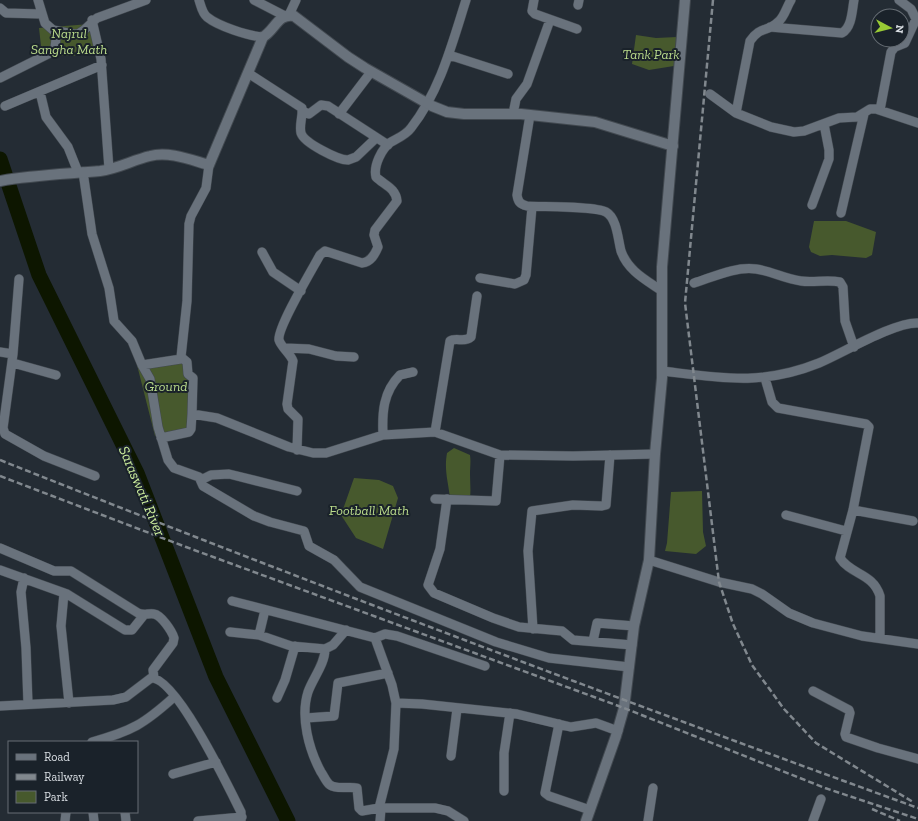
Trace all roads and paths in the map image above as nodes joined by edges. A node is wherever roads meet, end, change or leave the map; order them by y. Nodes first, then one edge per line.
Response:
1 (38, 0) edge
2 (146, 0) edge
3 (198, 0) edge
4 (257, 0) edge
5 (296, 0) edge
6 (466, 0) edge
7 (534, 0) edge
8 (686, 0) edge
9 (791, 0) edge
10 (854, 0) edge
11 (899, 0) edge
12 (123, 4) edge
13 (0, 8) edge
14 (41, 14) junction
15 (287, 16) junction
16 (92, 20) junction
17 (550, 20) junction
18 (770, 27) junction
19 (577, 29) dead end
20 (57, 31) junction
21 (263, 37) junction
22 (449, 55) junction
23 (102, 65) junction
24 (371, 72) junction
25 (248, 73) junction
26 (508, 74) dead end
27 (0, 78) edge
28 (40, 92) junction
29 (710, 94) dead end
30 (427, 103) junction
31 (5, 106) dead end
32 (880, 110) junction
33 (302, 111) junction
34 (736, 113) junction
35 (339, 114) junction
36 (513, 114) junction
37 (864, 114) junction
38 (530, 115) junction
39 (918, 123) edge
40 (824, 124) junction
41 (376, 138) junction
42 (388, 145) junction
43 (673, 146) junction
44 (209, 165) junction
45 (109, 169) junction
46 (80, 172) junction
47 (0, 181) edge
48 (812, 205) dead end
49 (532, 207) junction
50 (841, 213) dead end
51 (262, 252) dead end
52 (480, 278) dead end
53 (19, 279) dead end
54 (694, 283) dead end
55 (301, 291) junction
56 (662, 291) junction
57 (477, 296) dead end
58 (918, 323) edge
59 (854, 347) junction
60 (284, 348) junction
61 (0, 352) edge
62 (354, 357) dead end
63 (13, 359) junction
64 (181, 359) junction
65 (142, 365) junction
66 (662, 371) junction
67 (412, 372) dead end
68 (56, 376) dead end
69 (765, 378) junction
70 (192, 414) junction
71 (435, 432) junction
72 (382, 436) junction
73 (161, 438) junction
74 (297, 450) junction
75 (655, 454) junction
76 (500, 455) junction
77 (610, 455) junction
78 (95, 476) dead end
79 (201, 480) junction
80 (297, 491) dead end
81 (435, 499) dead end
82 (447, 499) junction
83 (853, 510) junction
84 (786, 515) dead end
85 (912, 521) dead end
86 (846, 532) junction
87 (0, 548) edge
88 (649, 560) junction
89 (0, 570) edge
90 (24, 578) junction
91 (64, 593) junction
92 (232, 601) dead end
93 (265, 610) junction
94 (144, 614) junction
95 (634, 626) junction
96 (533, 629) junction
97 (346, 630) junction
98 (230, 632) dead end
99 (259, 634) junction
100 (375, 638) junction
101 (880, 638) junction
102 (593, 641) junction
103 (918, 644) edge
104 (632, 645) junction
105 (295, 646) junction
106 (326, 649) junction
107 (484, 666) dead end
108 (629, 667) junction
109 (388, 673) junction
110 (154, 678) junction
111 (814, 691) dead end
112 (174, 697) junction
113 (277, 698) dead end
114 (69, 703) junction
115 (396, 703) junction
116 (28, 704) junction
117 (0, 706) edge
118 (457, 709) junction
119 (510, 713) junction
120 (306, 718) junction
121 (559, 724) junction
122 (618, 731) junction
123 (118, 739) edge
124 (101, 741) edge
125 (451, 756) dead end
126 (918, 759) edge
127 (216, 762) junction
128 (173, 774) dead end
129 (653, 788) dead end
130 (504, 791) dead end
131 (821, 798) dead end
132 (380, 808) junction
133 (590, 810) junction
134 (242, 819) edge
135 (198, 821) edge
136 (380, 821) edge
137 (464, 821) edge
138 (586, 821) edge
139 (648, 821) edge
140 (813, 821) edge

1 - 14 street
2 - 12 street
3 - 21 street
4 - 15 street
5 - 15 street
6 - 22 street
7 - 17 street
8 - 43 main road
9 - 18 street
10 - 18 street
11 - 32 street
12 - 16 street
13 - 14 street
14 - 20 street
15 - 21 main road
15 - 24 main road
16 - 20 street
16 - 23 street
17 - 19 street
17 - 36 street
18 - 34 street
20 - 27 street
21 - 25 main road
22 - 26 street
22 - 30 street
23 - 28 street
23 - 45 street
24 - 30 main road
24 - 35 street
25 - 33 street
25 - 44 main road
28 - 31 street
28 - 46 street
29 - 34 street
30 - 36 main road
30 - 42 street
32 - 37 street
32 - 39 street
33 - 35 street
33 - 41 street
34 - 40 street
35 - 41 street
36 - 38 main road
37 - 40 street
37 - 50 street
38 - 43 main road
38 - 49 street
40 - 48 street
41 - 42 street
42 - 55 street
43 - 56 main road
44 - 45 main road
44 - 64 street
45 - 46 main road
46 - 47 main road
46 - 65 street
49 - 52 street
49 - 56 street
51 - 55 street
53 - 63 street
54 - 59 street
55 - 60 street
56 - 66 main road
57 - 71 street
58 - 59 street
59 - 69 street
60 - 62 street
60 - 74 street
61 - 63 street
63 - 68 street
63 - 78 street
64 - 65 street
64 - 70 street
65 - 73 street
66 - 69 street
66 - 75 main road
67 - 72 street
69 - 83 street
70 - 73 street
70 - 74 street
71 - 72 street
71 - 76 street
72 - 74 street
73 - 79 street
75 - 77 street
75 - 88 main road
76 - 77 street
76 - 82 street
77 - 96 street
79 - 80 street
79 - 108 street
81 - 82 street
82 - 96 street
83 - 85 street
83 - 86 street
84 - 86 street
86 - 101 street
87 - 94 street
88 - 95 main road
88 - 101 street
89 - 90 street
90 - 91 street
90 - 116 street
91 - 94 street
91 - 114 street
92 - 93 street
93 - 97 street
93 - 99 street
94 - 110 street
95 - 102 street
95 - 104 main road
96 - 102 street
97 - 100 street
97 - 106 street
98 - 99 street
99 - 105 street
100 - 107 street
100 - 109 street
101 - 103 street
102 - 104 street
104 - 108 main road
105 - 106 street
105 - 113 street
106 - 120 street
108 - 122 main road
109 - 115 street
109 - 120 street
110 - 112 street
110 - 114 street
111 - 126 street
112 - 123 street
112 - 127 street
114 - 116 street
115 - 118 street
115 - 132 street
116 - 117 street
118 - 119 street
118 - 125 street
119 - 121 street
119 - 130 street
120 - 132 street
121 - 122 street
121 - 133 street
122 - 133 main road
123 - 124 street
127 - 128 street
127 - 134 street
129 - 139 street
131 - 140 street
132 - 136 street
132 - 137 street
133 - 138 main road
134 - 135 street

